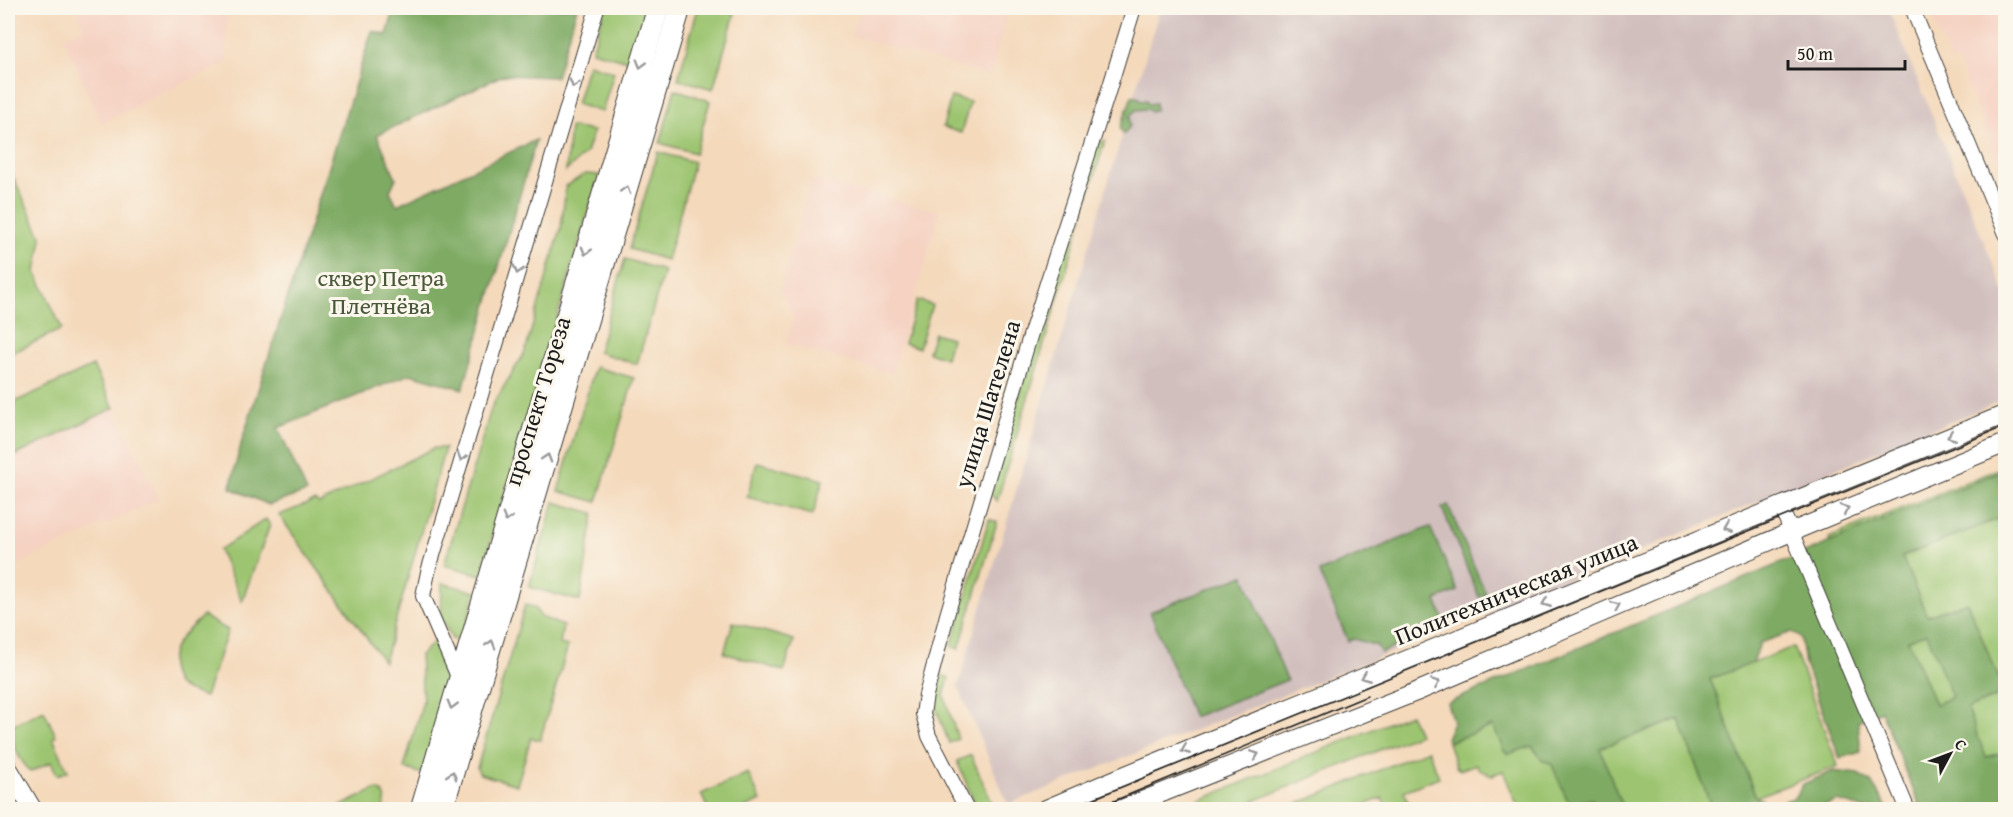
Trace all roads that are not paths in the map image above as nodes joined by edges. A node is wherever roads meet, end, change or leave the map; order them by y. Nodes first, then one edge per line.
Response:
1 (597, 8) edge
2 (658, 8) edge
3 (680, 8) edge
4 (1134, 8) edge
5 (1912, 8) edge
6 (2006, 234) edge
7 (2006, 414) edge
8 (2006, 443) edge
9 (1780, 507) junction
10 (1791, 532) junction
11 (459, 679) junction
12 (8, 768) edge
13 (33, 810) edge
14 (421, 810) edge
15 (442, 810) edge
16 (967, 810) edge
17 (1044, 810) edge
18 (1119, 810) edge
19 (1908, 810) edge

1 -> 11 street
2 -> 11 main road, проспект Тореза
15 -> 3 main road, проспект Тореза
4 - 16 street, улица Шателена
5 - 6 street
7 -> 9 main road, Политехническая улица
10 -> 8 main road
9 - 10 street
9 -> 17 main road, Политехническая улица
18 -> 10 main road
10 - 19 street
11 -> 14 main road, проспект Тореза
12 - 13 main road

